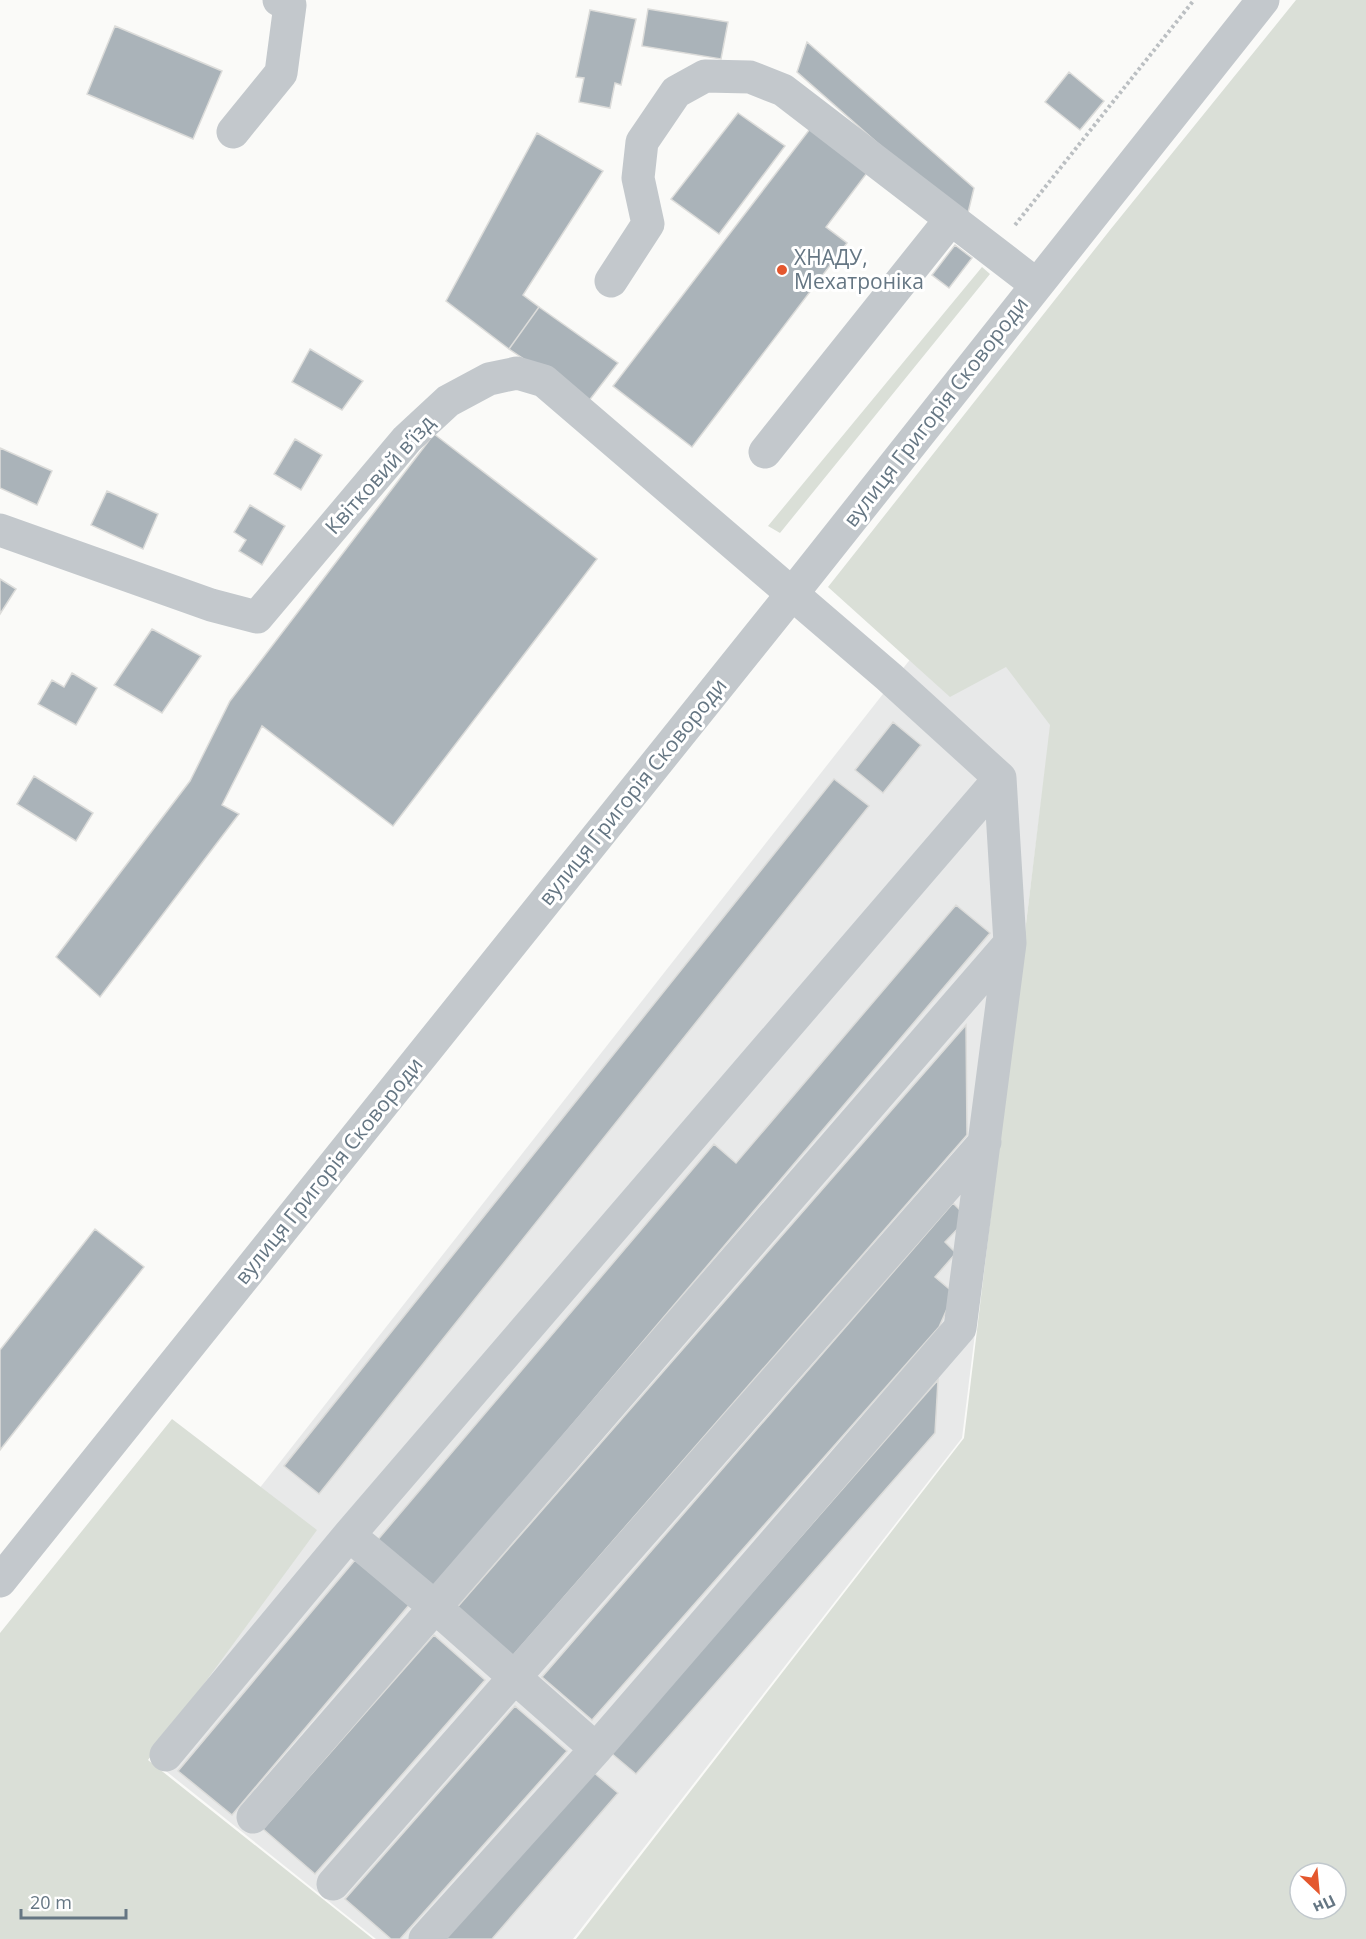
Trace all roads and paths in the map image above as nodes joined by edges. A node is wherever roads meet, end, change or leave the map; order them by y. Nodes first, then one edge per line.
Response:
1 (279, 0) edge
2 (1194, 0) edge
3 (1263, 0) edge
4 (233, 132) dead end
5 (951, 219) junction
6 (994, 252) junction
7 (611, 281) dead end
8 (1037, 285) junction
9 (765, 452) dead end
10 (0, 530) edge
11 (792, 594) junction
12 (1000, 778) junction
13 (1010, 943) junction
14 (985, 1142) junction
15 (349, 1535) junction
16 (0, 1581) edge
17 (435, 1607) junction
18 (516, 1677) junction
19 (596, 1749) junction
20 (166, 1755) dead end
21 (253, 1817) dead end
22 (333, 1884) dead end
23 (425, 1939) edge

1 - 4 street
2 - 6 path
3 - 8 street, вулиця Григорія Сковороди
5 - 6 street
5 - 7 street
5 - 9 street
6 - 8 street
8 - 11 street, вулиця Григорія Сковороди
10 - 11 street, Квітковий в’їзд
11 - 12 street
11 - 16 street, вулиця Григорія Сковороди
12 - 13 street
12 - 15 street
13 - 14 street
13 - 17 street
14 - 18 street
14 - 19 street
15 - 17 street
15 - 20 street
17 - 18 street
17 - 21 street
18 - 19 street
18 - 22 street
19 - 23 street

